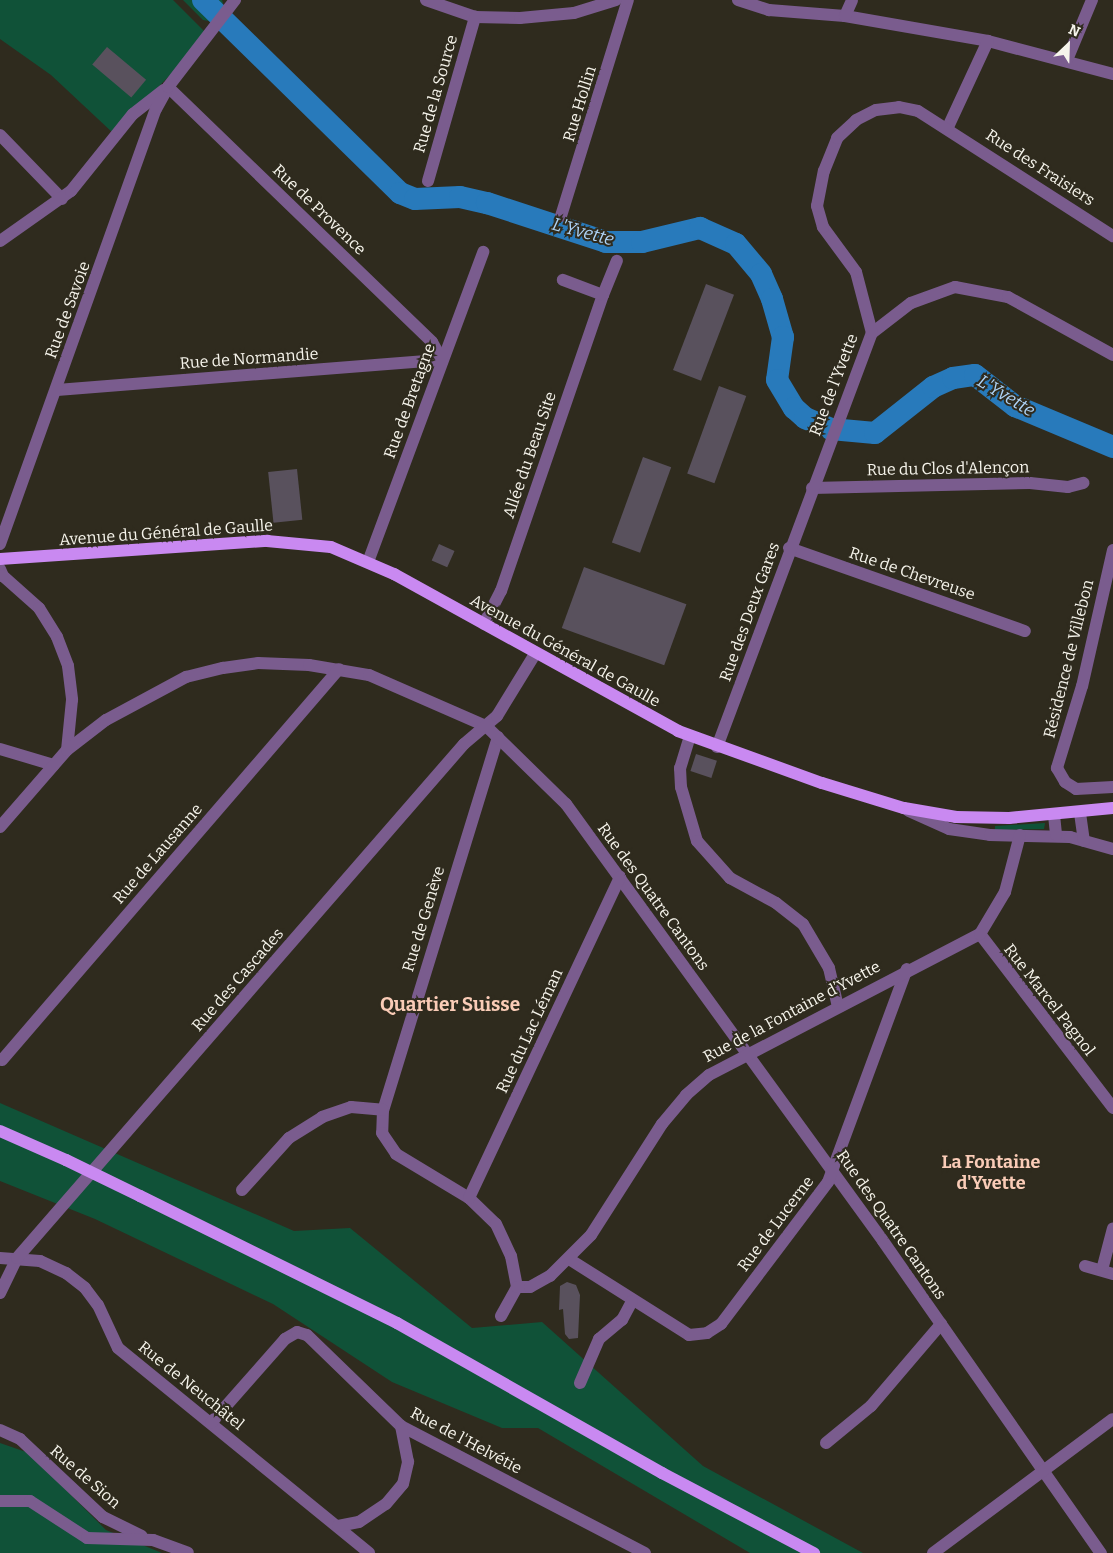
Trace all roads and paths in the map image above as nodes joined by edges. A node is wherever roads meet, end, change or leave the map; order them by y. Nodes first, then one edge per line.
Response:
1 (426, 0) edge
2 (616, 0) edge
3 (628, 0) edge
4 (738, 0) edge
5 (852, 0) edge
6 (1092, 0) edge
7 (232, 4) edge
8 (844, 16) junction
9 (475, 17) junction
10 (988, 41) junction
11 (1066, 60) junction
12 (1113, 74) edge
13 (168, 87) junction
14 (948, 127) junction
15 (0, 135) edge
16 (428, 181) dead end
17 (62, 199) junction
18 (561, 216) dead end
19 (1113, 236) edge
20 (0, 241) edge
21 (483, 252) dead end
22 (617, 261) dead end
23 (562, 280) dead end
24 (603, 295) junction
25 (872, 333) junction
26 (1113, 355) edge
27 (442, 360) junction
28 (57, 390) junction
29 (1083, 483) dead end
30 (812, 488) junction
31 (0, 544) edge
32 (788, 548) junction
33 (1113, 550) edge
34 (0, 559) edge
35 (368, 562) junction
36 (0, 569) edge
37 (484, 624) junction
38 (1025, 631) dead end
39 (535, 654) junction
40 (339, 669) junction
41 (486, 726) junction
42 (690, 736) junction
43 (498, 737) junction
44 (717, 747) junction
45 (0, 749) edge
46 (67, 750) junction
47 (54, 765) junction
48 (1113, 787) edge
49 (904, 808) junction
50 (1113, 808) edge
51 (1080, 813) junction
52 (1054, 815) junction
53 (0, 827) edge
54 (1020, 835) junction
55 (1056, 835) junction
56 (1084, 840) junction
57 (1113, 849) edge
58 (620, 878) junction
59 (980, 934) junction
60 (907, 969) junction
61 (838, 1006) junction
62 (745, 1053) junction
63 (2, 1060) dead end
64 (1113, 1108) edge
65 (383, 1110) junction
66 (0, 1132) edge
67 (833, 1171) junction
68 (242, 1190) dead end
69 (470, 1198) junction
70 (1113, 1228) edge
71 (0, 1258) edge
72 (17, 1258) junction
73 (568, 1259) junction
74 (1085, 1266) dead end
75 (1108, 1272) edge
76 (517, 1286) junction
77 (0, 1293) edge
78 (632, 1301) junction
79 (501, 1316) dead end
80 (941, 1324) junction
81 (580, 1383) dead end
82 (1113, 1419) edge
83 (211, 1423) junction
84 (401, 1426) junction
85 (0, 1430) edge
86 (826, 1443) dead end
87 (1042, 1470) junction
88 (0, 1501) edge
89 (338, 1526) junction
90 (153, 1540) junction
91 (188, 1553) edge
92 (369, 1553) edge
93 (645, 1553) edge
94 (814, 1553) edge
95 (933, 1553) edge
96 (1101, 1553) edge

1 - 9 street
2 - 9 street
3 - 18 street, Rue Hollin
4 - 8 street
5 - 8 street
6 - 11 street
7 - 13 street
8 - 10 street
9 - 16 street, Rue de la Source
10 - 11 street
10 - 14 street
11 - 12 street
13 - 17 street
13 - 27 street, Rue de Provence
13 - 28 street, Rue de Savoie
14 - 19 street, Rue des Fraisiers
14 - 25 street, Rue de l'Yvette
15 - 17 street
17 - 20 street
21 - 27 street, Rue de Bretagne
22 - 24 street, Allée du Beau Site
23 - 24 street
24 - 37 street, Allée du Beau Site
25 - 26 street
25 - 30 street, Rue de l'Yvette
27 - 28 street, Rue de Normandie
27 - 35 street, Rue de Bretagne
28 - 31 street, Rue de Savoie
29 - 30 street, Rue du Clos d'Alençon
30 - 32 street, Rue des Deux Gares
32 - 38 street, Rue de Chevreuse
32 - 44 street, Rue des Deux Gares
33 - 48 street, Résidence de Villebon
34 - 35 main road, Avenue du Général de Gaulle
35 - 37 main road, Avenue du Général de Gaulle
36 - 46 street
37 - 39 main road, Avenue du Général de Gaulle
39 - 41 street, Rue des Cascades
39 - 42 main road, Avenue du Général de Gaulle
40 - 41 street, Rue des Quatre Cantons
40 - 46 street, Rue des Quatre Cantons
40 - 63 street, Rue de Lausanne
41 - 43 street, Rue des Quatre Cantons
41 - 72 street, Rue des Cascades
42 - 44 main road, Avenue du Général de Gaulle
42 - 61 street
43 - 58 street, Rue des Quatre Cantons
43 - 65 street, Rue de Genève
44 - 49 main road, Avenue du Général de Gaulle
45 - 47 street
46 - 47 street, Rue des Quatre Cantons
47 - 53 street, Rue des Quatre Cantons
49 - 52 main road, Avenue du Général de Gaulle
49 - 54 street
50 - 51 main road, Avenue du Général de Gaulle
51 - 52 main road, Avenue du Général de Gaulle
51 - 56 street
52 - 55 street
54 - 55 street
54 - 59 street
55 - 56 street
56 - 57 street
58 - 62 street, Rue des Quatre Cantons
58 - 69 street, Rue du Lac Léman
59 - 60 street, Rue de la Fontaine d’Yvette
59 - 64 street, Rue Marcel Pagnol
60 - 61 street, Rue de la Fontaine d’Yvette
60 - 67 street, Rue de Lucerne
61 - 62 street, Rue de la Fontaine d’Yvette
62 - 67 street, Rue des Quatre Cantons
62 - 73 street, Rue de la Fontaine d’Yvette
65 - 68 street
65 - 69 street, Rue de Genève
66 - 94 main road, bridge
67 - 78 street, Rue de Lucerne
67 - 80 street, Rue des Quatre Cantons
69 - 76 street, Rue de Genève
70 - 75 street
71 - 72 street, Rue de Neuchâtel
72 - 77 street, Rue des Cascades
72 - 83 street, Rue de Neuchâtel
73 - 76 street, Rue de la Fontaine d’Yvette
73 - 78 street, Rue de Lucerne
74 - 75 street
76 - 79 street
78 - 81 street
80 - 86 street
80 - 87 street, Rue des Quatre Cantons
82 - 87 street
83 - 84 street, Rue de l'Helvétie
83 - 89 street, Rue de Neuchâtel
84 - 89 street
84 - 93 street, Rue de l'Helvétie
85 - 90 street, Rue de Sion
87 - 95 street
87 - 96 street, Rue des Quatre Cantons
88 - 90 street
89 - 92 street, Rue de Neuchâtel
90 - 91 street

